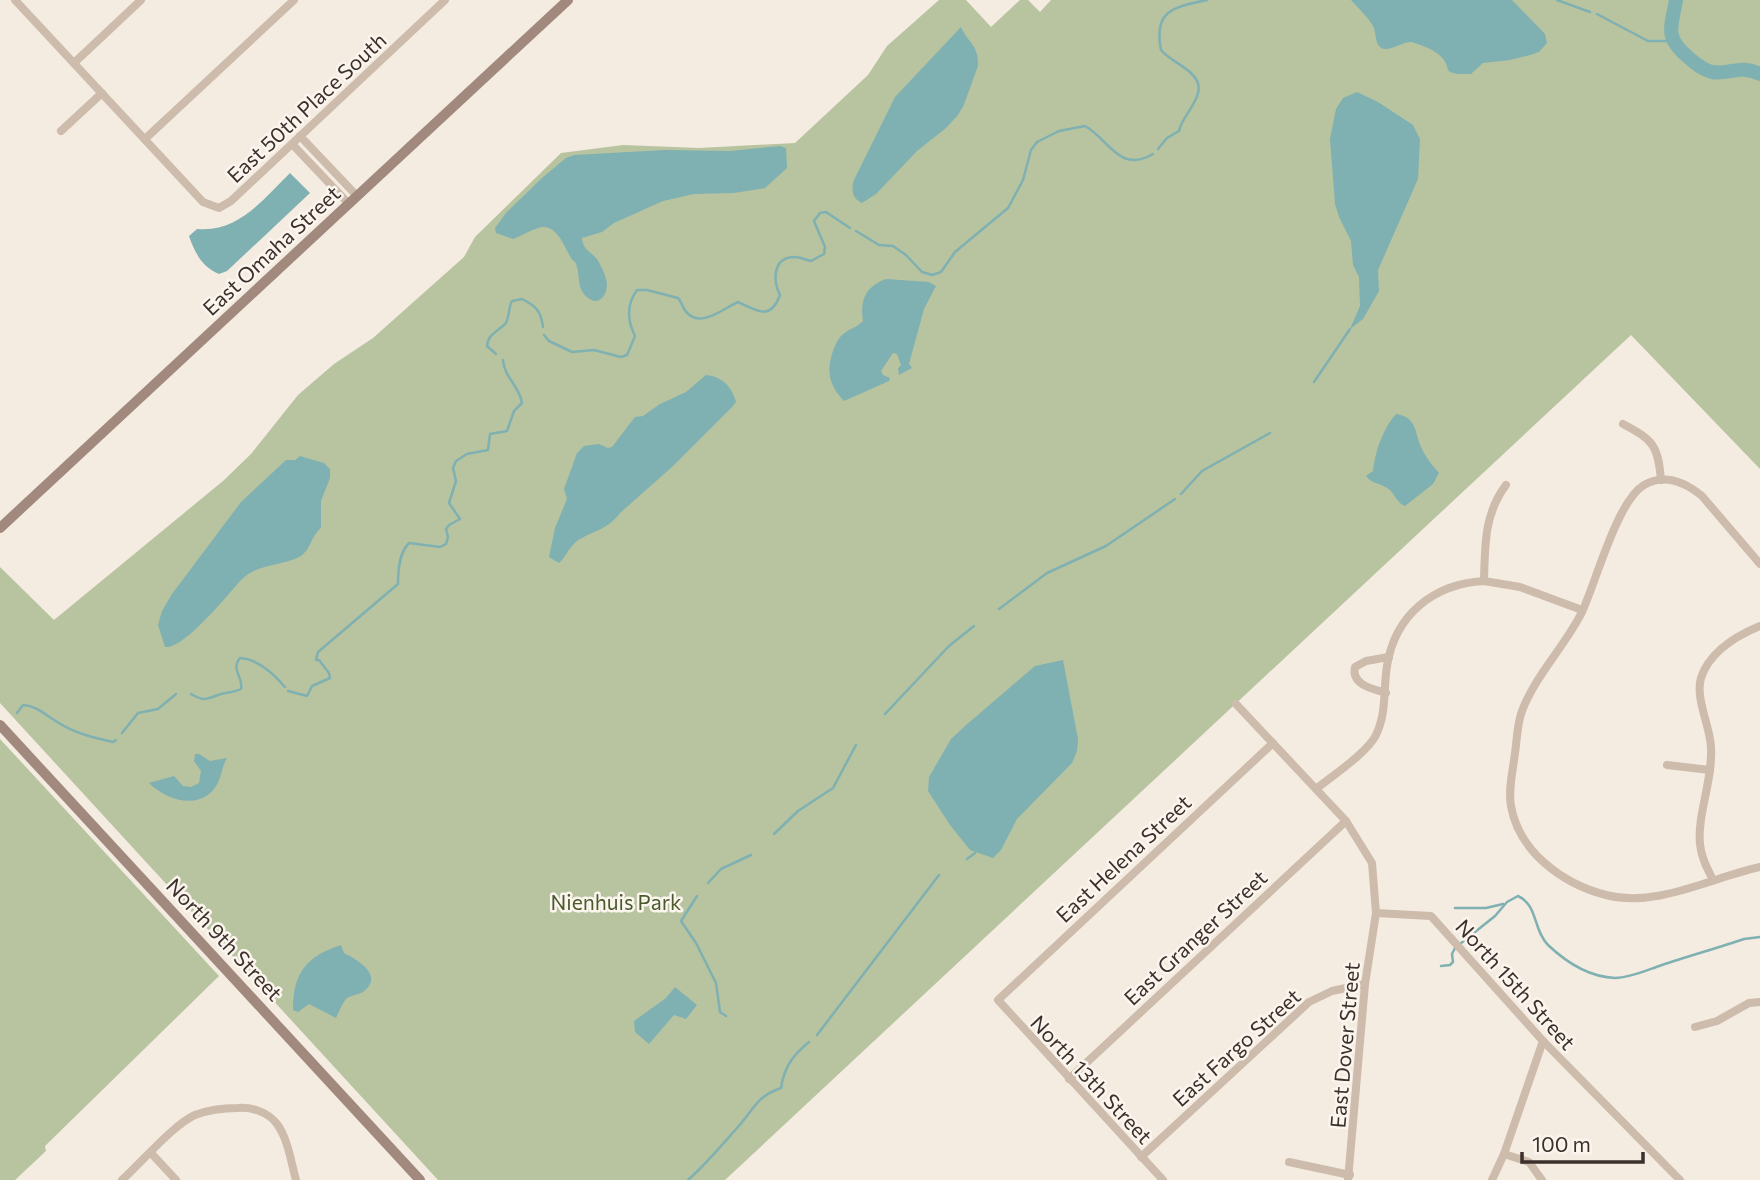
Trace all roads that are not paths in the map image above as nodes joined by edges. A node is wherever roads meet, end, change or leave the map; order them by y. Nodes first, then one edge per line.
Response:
1 (15, 0) edge
2 (141, 0) edge
3 (294, 0) edge
4 (445, 0) edge
5 (568, 0) edge
6 (74, 63) junction
7 (102, 93) junction
8 (61, 131) dead end
9 (300, 136) junction
10 (145, 139) junction
11 (292, 144) junction
12 (353, 200) junction
13 (1623, 424) dead end
14 (1661, 480) junction
15 (1506, 485) dead end
16 (0, 528) edge
17 (1760, 564) edge
18 (1484, 581) junction
19 (1582, 610) junction
20 (1760, 626) edge
21 (1389, 657) junction
22 (1386, 693) junction
23 (1236, 704) dead end
24 (0, 725) edge
25 (1273, 743) junction
26 (1667, 765) dead end
27 (1710, 769) junction
28 (1316, 789) junction
29 (1346, 821) junction
30 (1760, 867) edge
31 (1713, 880) junction
32 (1376, 913) junction
33 (1365, 984) junction
34 (998, 1000) joint
35 (1760, 1002) edge
36 (1695, 1027) dead end
37 (1543, 1041) junction
38 (1069, 1079) junction
39 (151, 1153) junction
40 (1504, 1154) junction
41 (1142, 1157) junction
42 (1289, 1163) dead end
43 (1349, 1177) edge
44 (122, 1180) edge
45 (176, 1180) edge
46 (296, 1180) edge
47 (420, 1180) edge
48 (1163, 1180) edge
49 (1492, 1180) edge
50 (1542, 1180) edge
51 (1680, 1180) edge

1 - 6 street
2 - 6 street
3 - 10 street
4 - 9 street, East 50th Place South
5 - 12 street, East Omaha Street
6 - 7 street
7 - 8 street
7 - 10 street
9 - 11 street, East 50th Place South
9 - 12 street
10 - 11 street, East 50th Place South
11 - 12 street
12 - 16 street, East Omaha Street
13 - 14 street
14 - 17 street
14 - 19 street
15 - 18 street
18 - 19 street
18 - 21 street
19 - 31 street
20 - 27 street
21 - 22 street
21 - 22 street
22 - 28 street
23 - 25 street
24 - 47 street, North 9th Street
25 - 28 street
25 - 34 street, East Helena Street
26 - 27 street
27 - 31 street
28 - 29 street
29 - 32 street
29 - 38 street, East Granger Street
30 - 31 street
32 - 33 street, East Dover Street
32 - 37 street, North 15th Street
33 - 41 street, East Fargo Street
33 - 43 street, East Dover Street
34 - 38 street, North 13th Street
35 - 36 street
37 - 40 street
37 - 51 street, North 15th Street
38 - 41 street, North 13th Street
39 - 44 street
39 - 45 street
39 - 46 street
40 - 49 street
40 - 50 street
41 - 48 street, North 13th Street
42 - 43 street

